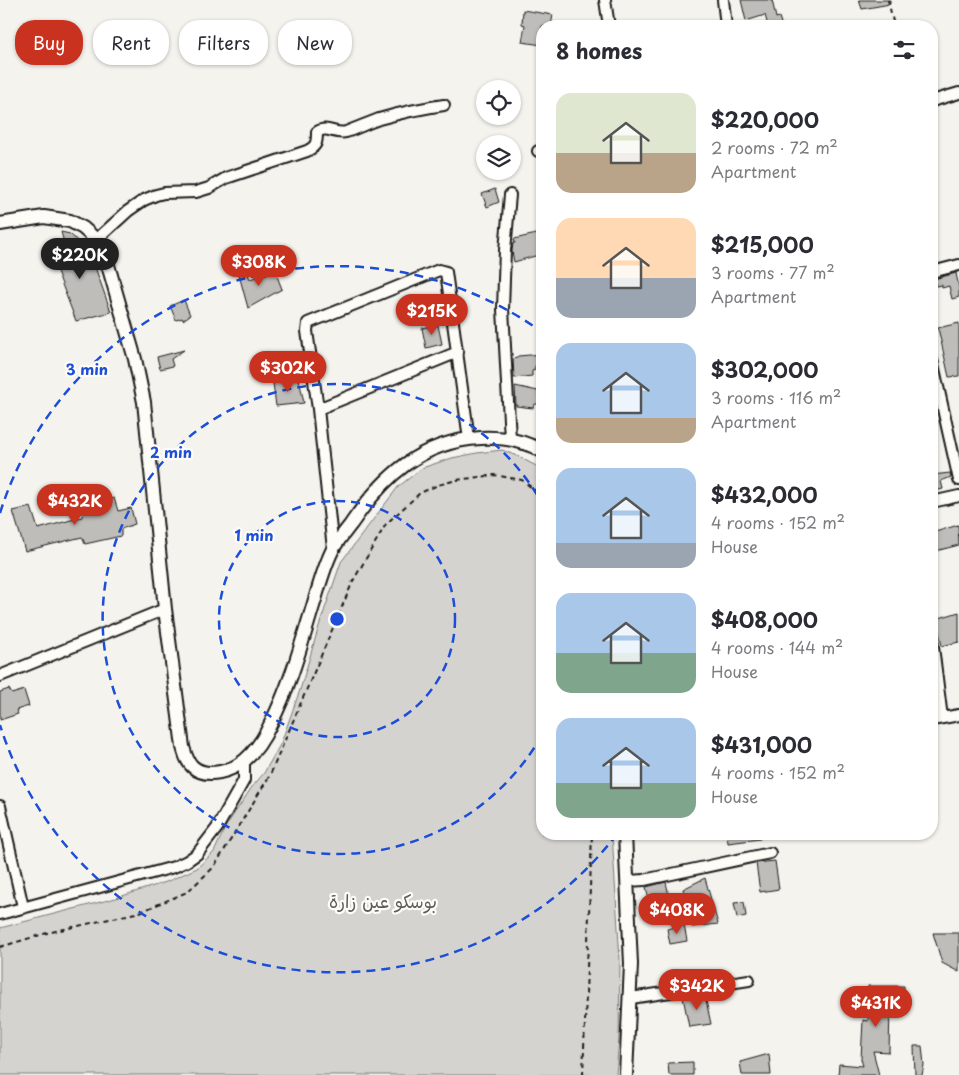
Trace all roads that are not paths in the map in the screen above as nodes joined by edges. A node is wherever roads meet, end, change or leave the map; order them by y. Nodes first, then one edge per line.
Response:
1 (605, 0) edge
2 (723, 0) edge
3 (607, 20) edge
4 (724, 20) edge
5 (959, 94) edge
6 (938, 99) edge
7 (444, 104) dead end
8 (510, 196) dead end
9 (0, 224) edge
10 (95, 241) junction
11 (959, 264) edge
12 (938, 270) edge
13 (458, 352) junction
14 (938, 387) edge
15 (318, 409) junction
16 (468, 438) junction
17 (510, 439) junction
18 (536, 448) edge
19 (959, 480) edge
20 (959, 496) edge
21 (938, 501) edge
22 (333, 549) junction
23 (165, 609) junction
24 (0, 676) edge
25 (959, 715) edge
26 (938, 719) edge
27 (244, 761) junction
28 (0, 806) edge
29 (625, 840) edge
30 (770, 854) dead end
31 (628, 881) junction
32 (23, 907) junction
33 (0, 914) edge
34 (749, 980) dead end
35 (631, 998) junction
36 (626, 1075) edge

1 - 3 street
2 - 4 street
5 - 6 street
7 - 10 street
8 - 17 street
9 - 10 main road
10 - 23 main road
11 - 12 street
13 - 15 street
13 - 15 street
13 - 16 street
14 - 19 street
15 - 22 street
16 - 17 main road
16 - 22 main road
17 - 18 main road
20 - 21 street
22 - 27 main road
23 - 24 street
23 - 27 main road
25 - 26 street
27 - 32 street
28 - 32 street
29 - 31 main road
30 - 31 street
31 - 35 main road
32 - 33 street
34 - 35 street
35 - 36 main road

